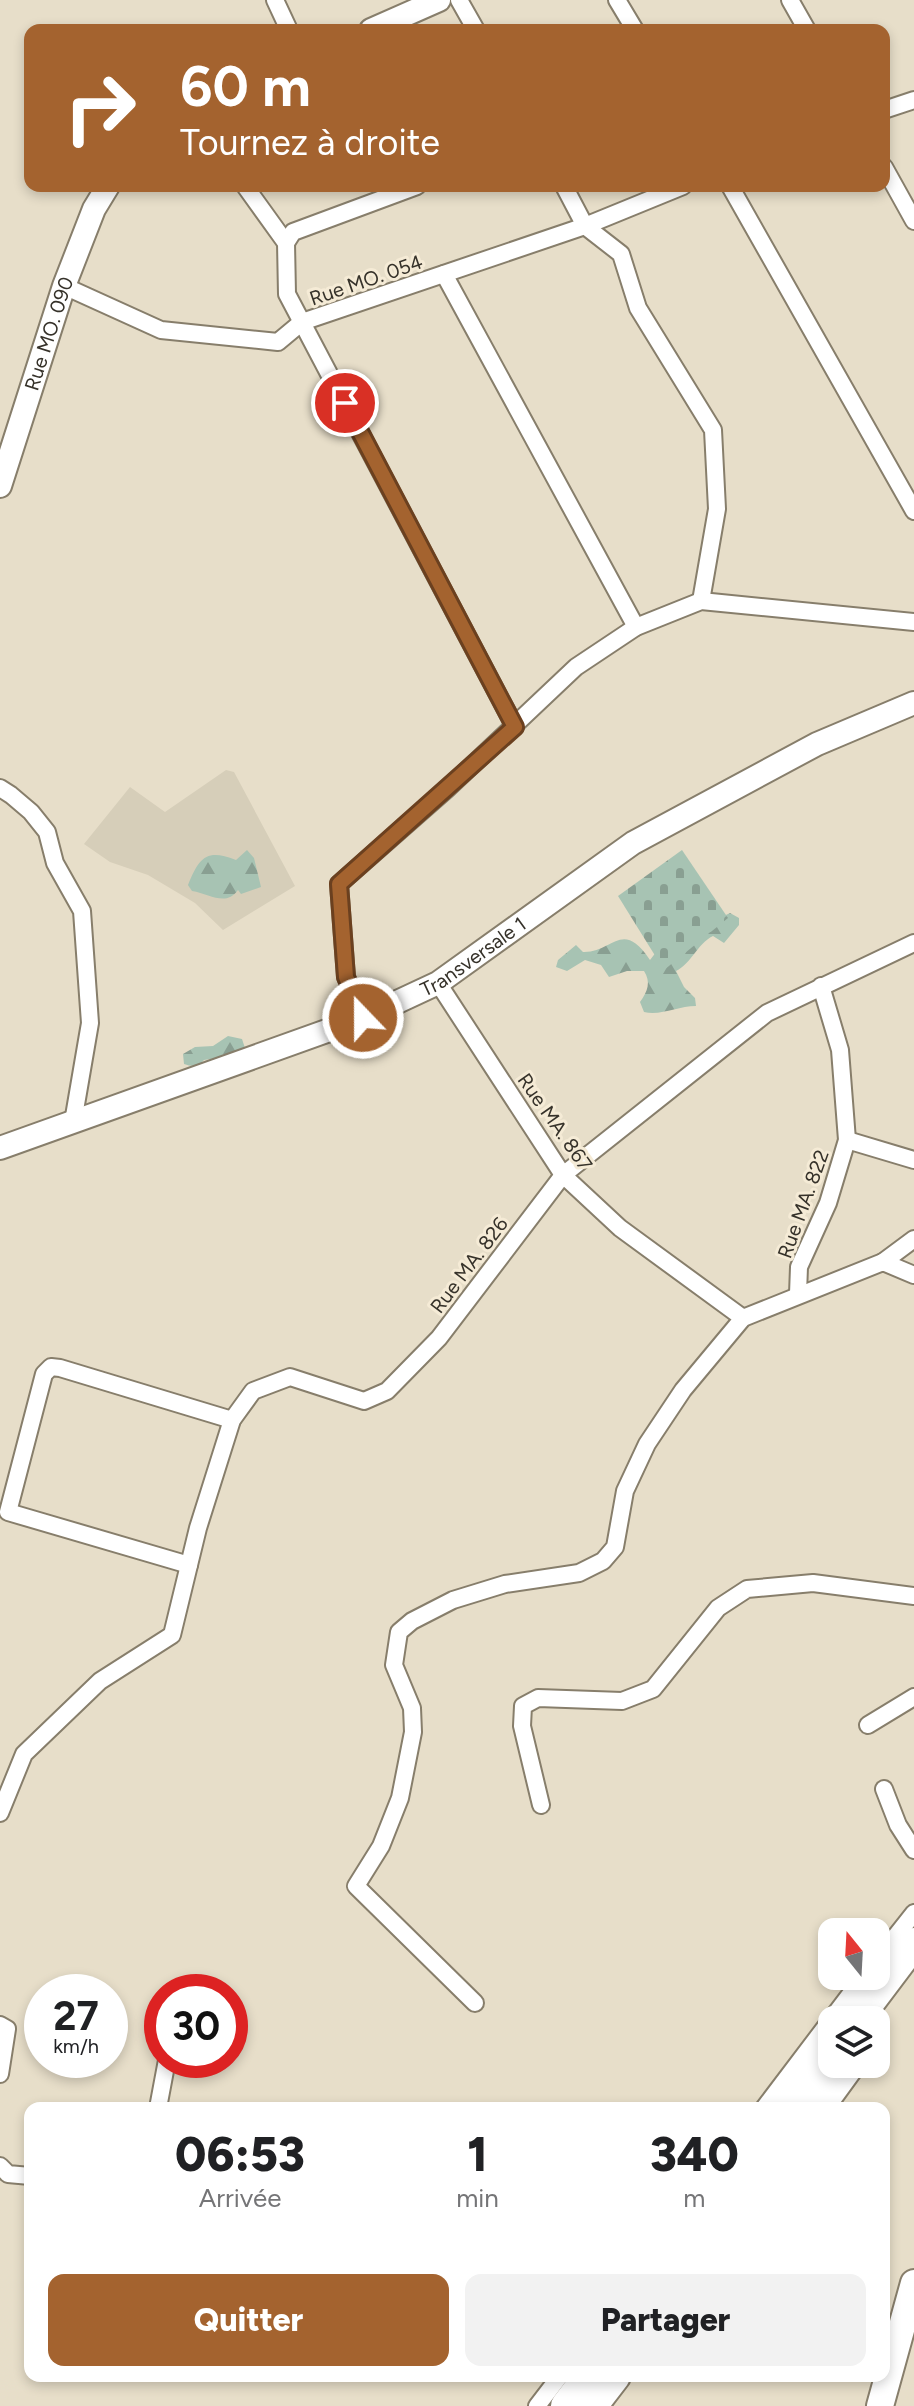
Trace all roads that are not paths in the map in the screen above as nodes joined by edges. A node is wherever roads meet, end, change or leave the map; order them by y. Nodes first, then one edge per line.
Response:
1 (275, 0) edge
2 (438, 0) edge
3 (459, 0) edge
4 (617, 0) edge
5 (790, 0) edge
6 (286, 24) edge
7 (384, 24) edge
8 (473, 24) edge
9 (631, 24) edge
10 (804, 24) edge
11 (914, 100) edge
12 (890, 108) edge
13 (890, 178) edge
14 (104, 192) edge
15 (249, 192) edge
16 (401, 192) edge
17 (567, 192) edge
18 (668, 192) edge
19 (733, 192) edge
20 (914, 221) edge
21 (585, 226) junction
22 (286, 243) junction
23 (444, 274) junction
24 (64, 286) junction
25 (302, 322) junction
26 (1, 482) edge
27 (914, 511) edge
28 (701, 601) junction
29 (914, 622) edge
30 (636, 627) junction
31 (914, 703) edge
32 (515, 727) junction
33 (0, 788) edge
34 (914, 943) edge
35 (438, 983) junction
36 (821, 986) junction
37 (363, 1018) junction
38 (73, 1122) junction
39 (847, 1140) junction
40 (0, 1148) edge
41 (914, 1160) edge
42 (563, 1175) junction
43 (914, 1239) edge
44 (883, 1262) junction
45 (914, 1275) edge
46 (798, 1294) junction
47 (743, 1318) junction
48 (232, 1420) junction
49 (189, 1565) junction
50 (914, 1596) edge
51 (914, 1697) edge
52 (868, 1725) dead end
53 (884, 1789) dead end
54 (541, 1805) dead end
55 (0, 1813) edge
56 (914, 1850) edge
57 (914, 1913) edge
58 (890, 1943) edge
59 (914, 1943) edge
60 (914, 1977) edge
61 (853, 1990) edge
62 (475, 2003) dead end
63 (867, 2006) edge
64 (890, 2009) edge
65 (0, 2025) edge
66 (818, 2070) edge
67 (0, 2074) edge
68 (164, 2078) edge
69 (840, 2078) edge
70 (159, 2102) edge
71 (769, 2102) edge
72 (794, 2102) edge
73 (822, 2102) edge
74 (0, 2166) edge
75 (24, 2175) edge
76 (912, 2293) edge
77 (890, 2369) edge
78 (555, 2382) edge
79 (584, 2382) edge
80 (610, 2382) edge
81 (886, 2382) edge
82 (537, 2406) edge
83 (566, 2406) edge
84 (592, 2406) edge
85 (880, 2406) edge

1 - 6 street
2 - 7 main road
3 - 8 street
4 - 9 street
5 - 10 street
11 - 12 street
13 - 20 street
14 - 24 main road, Rue MO. 090
15 - 22 street
16 - 22 street
17 - 21 street
18 - 21 street, Rue MO. 054
19 - 27 street
21 - 23 street, Rue MO. 054
21 - 28 street
22 - 25 street
23 - 25 street, Rue MO. 054
23 - 30 street
24 - 25 street, Rue MO. 054
24 - 26 main road, Rue MO. 090
25 - 32 street
28 - 29 street
28 - 30 street
30 - 32 street
31 - 35 main road, Transversale 1
32 - 37 street
33 - 38 street
34 - 36 street, Rue MA. 826
35 - 37 main road, Transversale 1
35 - 42 street, Rue MA. 867
36 - 39 street, Rue MA. 822
36 - 42 street, Rue MA. 826
37 - 38 main road, Transversale 1
38 - 40 main road, Transversale 1
39 - 41 street
39 - 46 street, Rue MA. 822
42 - 47 street, Rue MA. 867
42 - 48 street, Rue MA. 826
43 - 44 street
44 - 45 street
44 - 46 street
46 - 47 street
47 - 62 street
48 - 49 street, Rue MA. 826
48 - 49 street
49 - 55 street, Rue MA. 826
50 - 54 street
51 - 52 street
53 - 56 street
57 - 58 street
59 - 63 highway
60 - 64 highway
61 - 71 street
65 - 67 street
66 - 72 highway
68 - 70 street
69 - 73 highway
74 - 75 street
76 - 77 main road
78 - 82 street
79 - 83 highway
80 - 84 highway
81 - 85 main road

